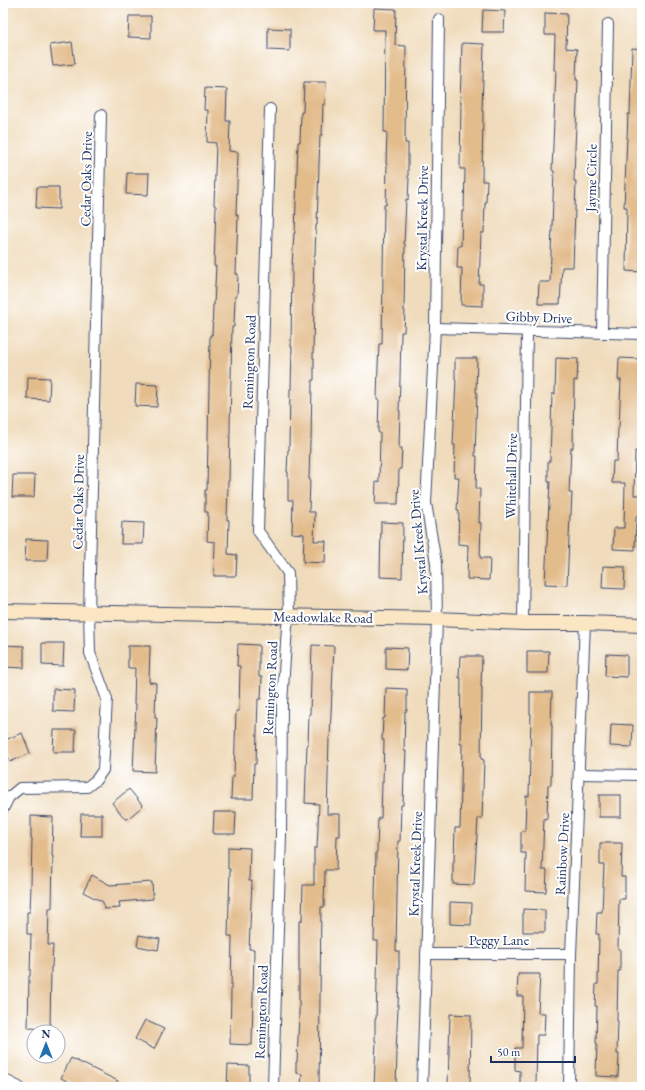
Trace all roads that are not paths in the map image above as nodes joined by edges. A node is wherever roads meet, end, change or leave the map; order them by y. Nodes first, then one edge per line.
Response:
1 (439, 19) dead end
2 (608, 24) dead end
3 (270, 109) dead end
4 (102, 115) dead end
5 (435, 328) junction
6 (527, 331) junction
7 (602, 333) junction
8 (642, 334) edge
9 (3, 611) edge
10 (89, 613) junction
11 (289, 617) junction
12 (437, 619) junction
13 (523, 623) junction
14 (585, 623) junction
15 (642, 625) edge
16 (579, 774) junction
17 (642, 775) edge
18 (3, 809) edge
19 (426, 954) junction
20 (572, 954) junction
21 (3, 1079) edge
22 (19, 1087) edge
23 (273, 1087) edge
24 (422, 1087) edge
25 (568, 1087) edge

1 - 5 street, Krystal Kreek Drive
2 - 7 street, Jayme Circle
3 - 11 street, Remington Road
4 - 10 street, Cedar Oaks Drive
5 - 6 street, Gibby Drive
5 - 12 street, Krystal Kreek Drive
6 - 7 street, Gibby Drive
6 - 13 street, Whitehall Drive
7 - 8 street, Gibby Drive
9 - 10 street, Meadowlake Road
10 - 11 street, Meadowlake Road
10 - 18 street, Cedar Oaks Drive
11 - 12 street, Meadowlake Road
11 - 23 street, Remington Road
12 - 13 street, Meadowlake Road
12 - 19 street, Krystal Kreek Drive
13 - 14 street, Meadowlake Road
14 - 15 street, Meadowlake Road
14 - 16 street, Rainbow Drive
16 - 17 street
16 - 20 street, Rainbow Drive
19 - 20 street, Peggy Lane
19 - 24 street, Krystal Kreek Drive
20 - 25 street, Rainbow Drive
21 - 22 street

